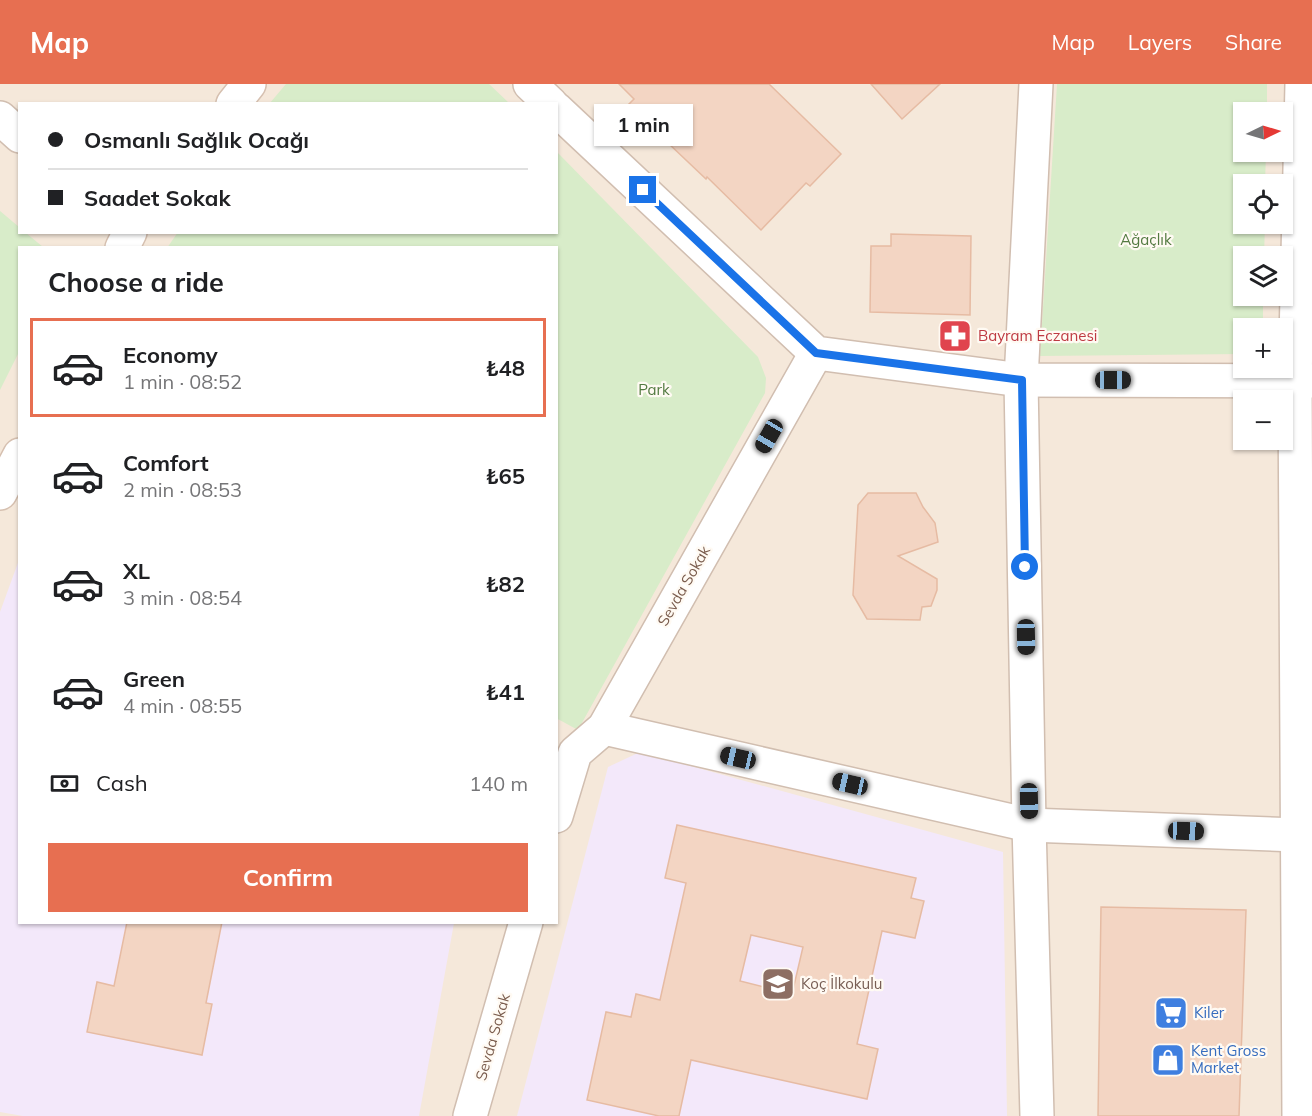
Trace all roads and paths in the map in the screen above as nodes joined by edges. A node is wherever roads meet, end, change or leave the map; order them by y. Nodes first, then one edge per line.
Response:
1 (249, 84) edge
2 (530, 84) edge
3 (1036, 84) edge
4 (1302, 84) edge
5 (235, 102) edge
6 (549, 102) edge
7 (558, 111) edge
8 (0, 118) edge
9 (18, 134) edge
10 (816, 353) junction
11 (1022, 380) junction
12 (1303, 381) edge
13 (18, 458) edge
14 (0, 493) edge
15 (604, 728) junction
16 (566, 748) edge
17 (558, 802) edge
18 (1029, 825) junction
19 (1298, 835) junction
20 (525, 924) edge
21 (470, 1116) edge
22 (1037, 1116) edge
23 (1299, 1116) edge

1 - 5 street
2 - 6 street
3 - 11 street
4 - 12 street
7 - 10 street
8 - 9 street
10 - 11 street
10 - 15 street, Sevda Sokak
11 - 12 street
11 - 18 street
12 - 19 street
13 - 14 street
15 - 16 street, Sevda Sokak
15 - 18 street
16 - 17 street, Sevda Sokak
18 - 19 street
18 - 22 street
19 - 23 street
20 - 21 street, Sevda Sokak

